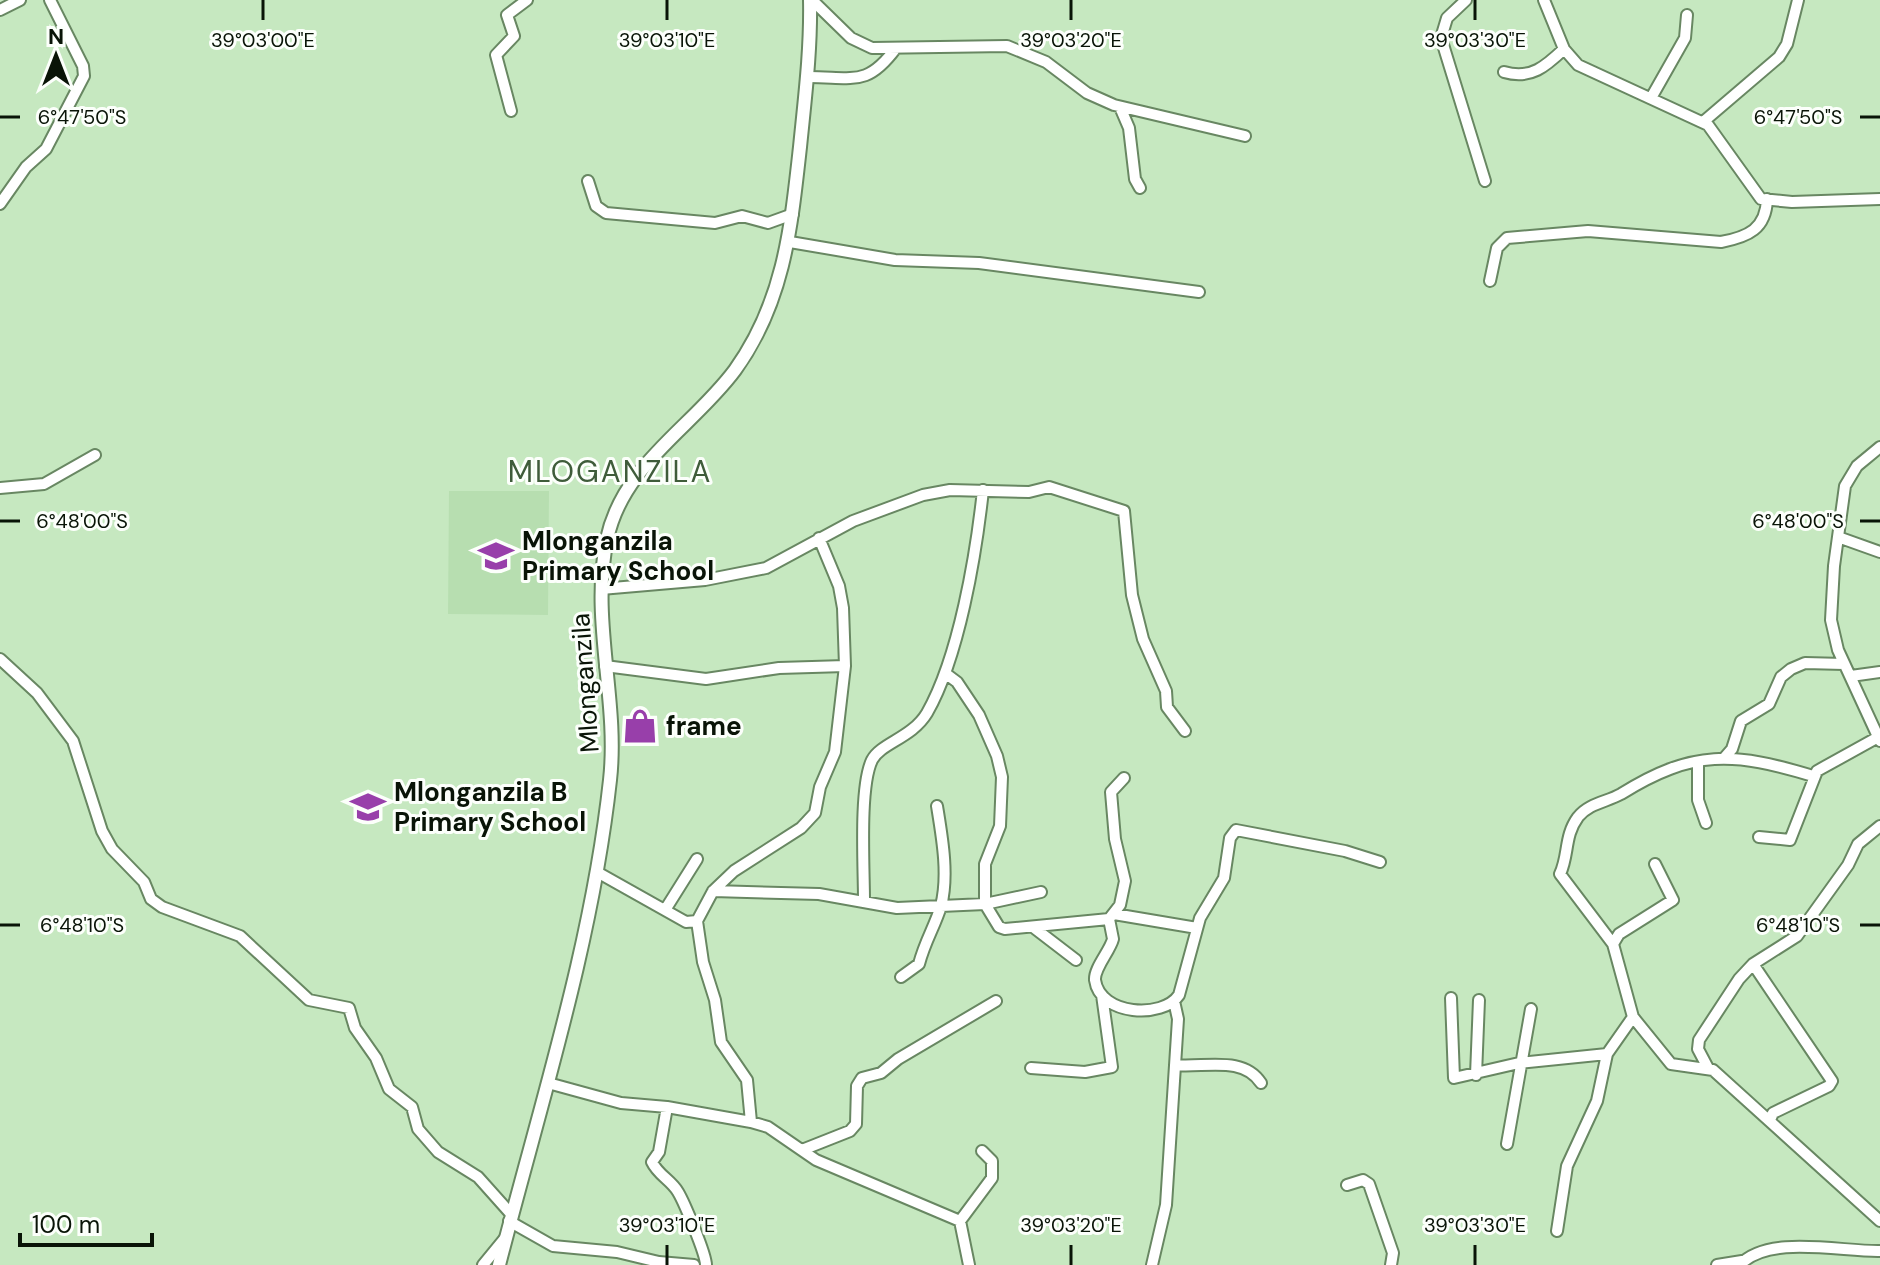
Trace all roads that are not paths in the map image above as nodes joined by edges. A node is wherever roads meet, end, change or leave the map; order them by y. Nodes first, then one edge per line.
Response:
1 (20, 0) edge
2 (50, 0) edge
3 (527, 0) edge
4 (811, 0) edge
5 (1466, 0) edge
6 (1544, 0) edge
7 (1798, 0) edge
8 (0, 10) edge
9 (1687, 15) dead end
10 (896, 48) junction
11 (1564, 49) junction
12 (1504, 72) dead end
13 (809, 77) junction
14 (1651, 98) junction
15 (1120, 107) junction
16 (511, 111) dead end
17 (1703, 122) junction
18 (1245, 136) dead end
19 (588, 181) dead end
20 (1485, 181) dead end
21 (1140, 188) dead end
22 (1767, 199) junction
23 (1880, 199) edge
24 (0, 204) edge
25 (793, 214) junction
26 (790, 242) junction
27 (1490, 281) dead end
28 (1199, 292) dead end
29 (1880, 447) edge
30 (95, 455) dead end
31 (0, 488) edge
32 (983, 490) junction
33 (1838, 537) junction
34 (819, 538) junction
35 (1880, 552) edge
36 (601, 589) junction
37 (0, 659) edge
38 (1844, 664) junction
39 (605, 666) junction
40 (845, 666) junction
41 (1880, 672) edge
42 (945, 673) junction
43 (1851, 676) junction
44 (1185, 731) dead end
45 (1879, 738) edge
46 (1725, 757) junction
47 (1698, 763) junction
48 (1813, 776) junction
49 (1124, 778) dead end
50 (937, 806) dead end
51 (1706, 823) dead end
52 (1880, 826) edge
53 (1759, 837) dead end
54 (697, 859) dead end
55 (1380, 862) dead end
56 (1655, 864) dead end
57 (597, 872) junction
58 (713, 891) junction
59 (1041, 892) dead end
60 (864, 900) junction
61 (985, 904) junction
62 (941, 906) junction
63 (665, 910) junction
64 (1112, 916) junction
65 (697, 921) junction
66 (1033, 927) junction
67 (1197, 928) junction
68 (1613, 944) junction
69 (1076, 960) dead end
70 (1753, 964) junction
71 (901, 977) dead end
72 (1102, 993) junction
73 (1451, 998) dead end
74 (1479, 1000) dead end
75 (996, 1001) dead end
76 (1174, 1001) junction
77 (1531, 1009) dead end
78 (1633, 1017) junction
79 (1607, 1054) junction
80 (1519, 1063) junction
81 (1175, 1065) junction
82 (1031, 1068) dead end
83 (1708, 1068) junction
84 (1476, 1075) junction
85 (548, 1083) junction
86 (1261, 1083) dead end
87 (667, 1107) junction
88 (1770, 1120) junction
89 (751, 1122) junction
90 (1507, 1144) dead end
91 (802, 1150) junction
92 (982, 1151) dead end
93 (1347, 1185) dead end
94 (510, 1217) junction
95 (960, 1221) junction
96 (1880, 1221) edge
97 (1557, 1231) dead end
98 (506, 1237) junction
99 (1880, 1251) edge
100 (1741, 1263) edge
101 (483, 1265) edge
102 (499, 1265) edge
103 (694, 1265) edge
104 (706, 1265) edge
105 (969, 1265) edge
106 (1152, 1265) edge
107 (1391, 1265) edge
108 (1717, 1265) edge

1 - 8 street
2 - 24 street
3 - 16 street
4 - 10 street
4 - 13 street, Mlonganzila
5 - 20 street
6 - 11 street
7 - 17 street
9 - 14 street
10 - 13 street
10 - 15 street
11 - 12 street
11 - 14 street
13 - 25 street, Mlonganzila
14 - 17 street
15 - 18 street
15 - 21 street
17 - 22 street
19 - 25 street
22 - 23 street
22 - 27 street
25 - 26 street, Mlonganzila
26 - 28 street
26 - 36 street, Mlonganzila
29 - 33 street
30 - 31 street
32 - 34 street
32 - 42 street
32 - 44 street
33 - 35 street
33 - 38 street
34 - 36 street
34 - 40 street
36 - 39 street, Mlonganzila
37 - 94 street
38 - 43 street
38 - 46 street
39 - 40 street
39 - 57 street, Mlonganzila
40 - 58 street
41 - 43 street
42 - 60 street
42 - 61 street
43 - 45 street
45 - 48 street
46 - 47 street
46 - 48 street
47 - 51 street
47 - 68 street
48 - 53 street
49 - 64 street
50 - 62 street
52 - 70 street
54 - 63 street
55 - 67 street
56 - 68 street
57 - 63 street
57 - 85 street, Mlonganzila
58 - 60 street
58 - 65 street
59 - 61 street
60 - 62 street
61 - 62 street
61 - 66 street
62 - 71 street
63 - 65 street
64 - 66 street
64 - 67 street
64 - 72 street
65 - 89 street
66 - 69 street
67 - 76 street
68 - 78 street
70 - 83 street
70 - 88 street
72 - 76 street
72 - 82 street
73 - 84 street
74 - 84 street
75 - 91 street
76 - 81 street
77 - 80 street
78 - 79 street
78 - 83 street
79 - 80 street
79 - 97 street
80 - 84 street
80 - 90 street
81 - 86 street
81 - 106 street
83 - 88 street
85 - 87 street
85 - 94 street, Mlonganzila
87 - 89 street
87 - 104 street
88 - 96 street
89 - 91 street
91 - 95 street
92 - 95 street
93 - 107 street
94 - 98 street, Mlonganzila
94 - 103 street
95 - 105 street
98 - 101 street
98 - 102 street, Mlonganzila
99 - 100 street
100 - 108 street

